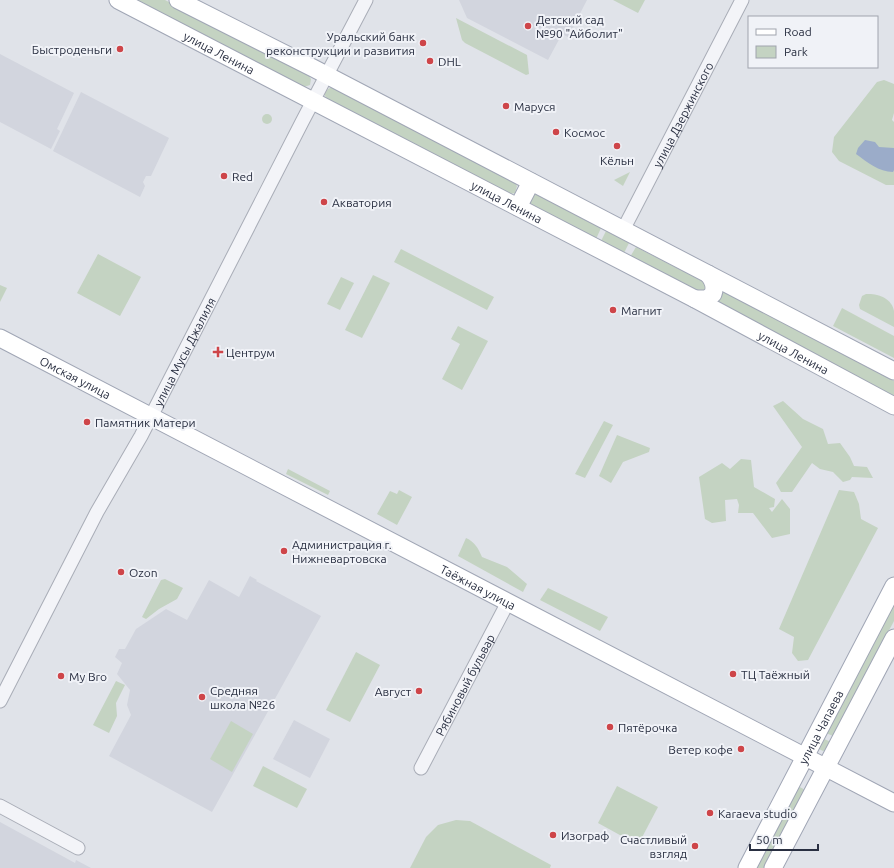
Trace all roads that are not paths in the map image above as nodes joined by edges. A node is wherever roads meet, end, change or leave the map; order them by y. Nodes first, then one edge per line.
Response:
1 (118, 0) edge
2 (178, 0) edge
3 (366, 0) edge
4 (742, 0) edge
5 (327, 75) junction
6 (312, 102) junction
7 (531, 182) junction
8 (518, 207) junction
9 (623, 230) junction
10 (708, 274) junction
11 (694, 299) junction
12 (0, 338) edge
13 (894, 370) edge
14 (894, 406) edge
15 (151, 416) junction
16 (894, 586) edge
17 (508, 602) junction
18 (894, 638) edge
19 (0, 701) edge
20 (805, 757) junction
21 (421, 768) dead end
22 (826, 768) junction
23 (894, 804) edge
24 (0, 806) edge
25 (78, 848) dead end
26 (747, 868) edge
27 (774, 868) edge

1 - 6 main road, улица Ленина
2 - 5 main road
3 - 5 street, улица Мусы Джалиля
4 - 9 street, улица Дзержинского
5 - 6 street, улица Мусы Джалиля
5 - 7 main road
6 - 8 main road, улица Ленина
6 - 15 street, улица Мусы Джалиля
7 - 8 main road
7 - 9 main road
8 - 11 main road, улица Ленина
9 - 10 main road
10 - 11 main road
10 - 13 main road
11 - 14 main road, улица Ленина
12 - 15 main road, Омская улица
15 - 17 main road, Таёжная улица
15 - 19 street, улица Мусы Джалиля
16 - 20 main road, улица Чапаева
17 - 20 main road, Таёжная улица
17 - 21 street, Рябиновый бульвар
18 - 22 main road, улица Чапаева
20 - 22 main road
20 - 26 main road, улица Чапаева
22 - 23 main road
22 - 27 main road, улица Чапаева
24 - 25 street

